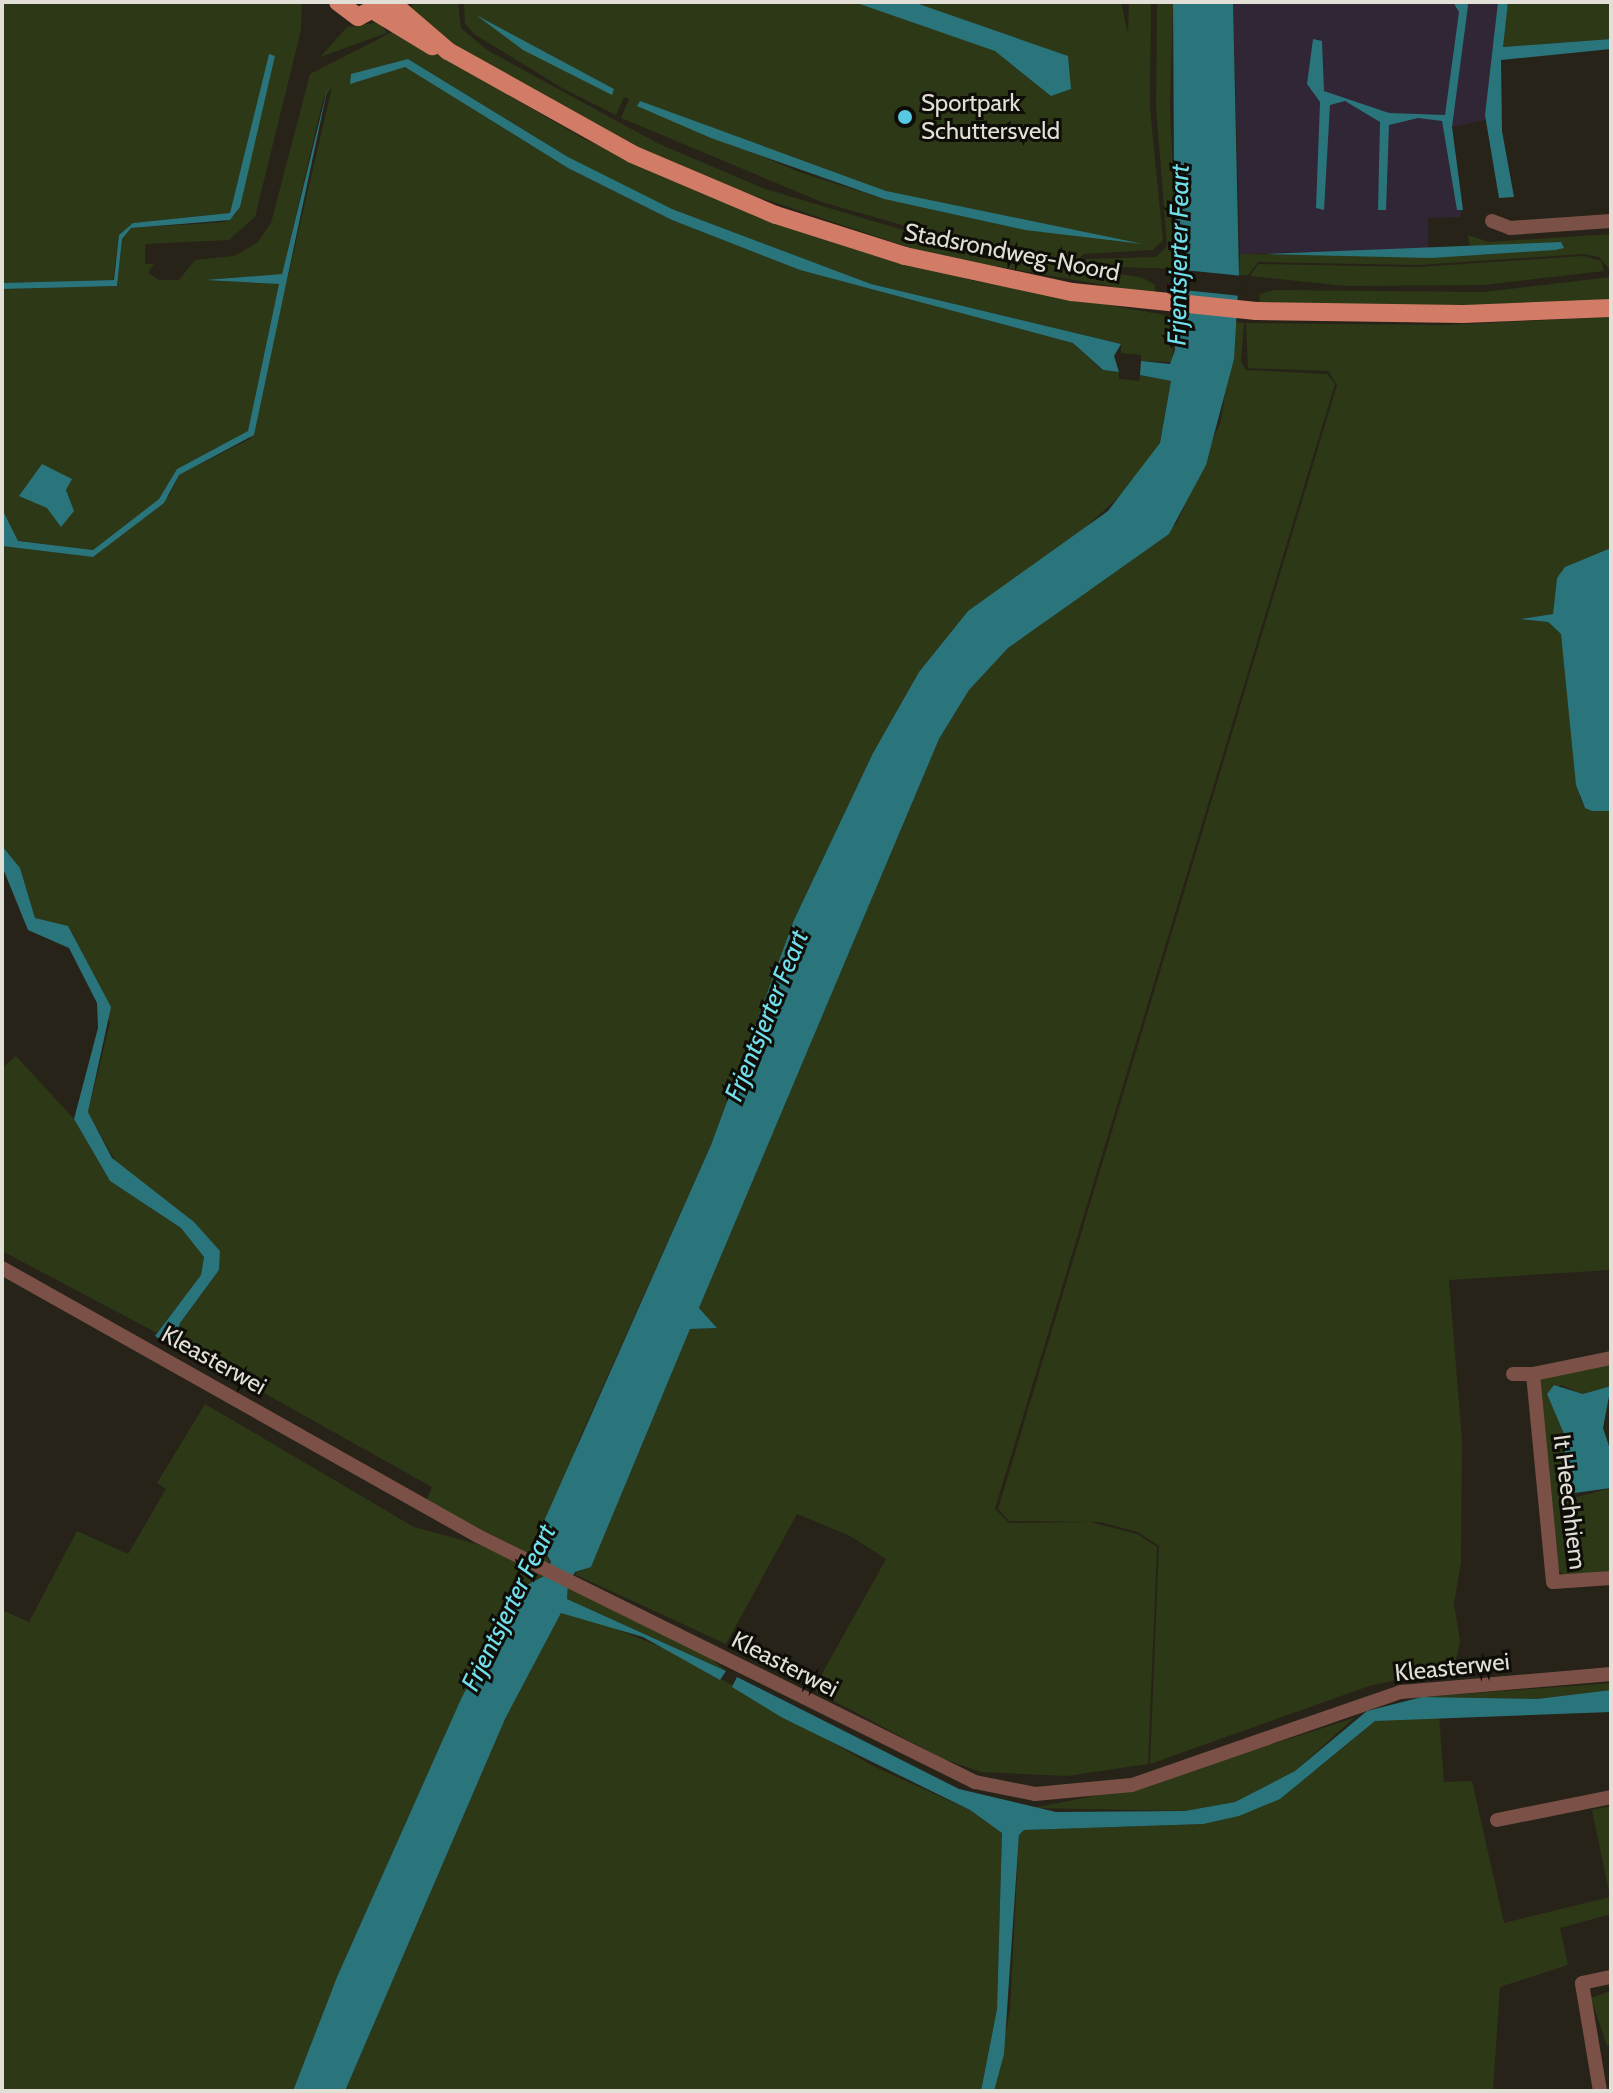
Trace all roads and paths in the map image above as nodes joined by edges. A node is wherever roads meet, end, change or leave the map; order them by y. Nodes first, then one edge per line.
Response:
1 (338, 2) edge
2 (384, 5) edge
3 (1492, 221) dead end
4 (1611, 221) edge
5 (1611, 308) edge
6 (2, 1268) edge
7 (1611, 1358) edge
8 (1513, 1374) dead end
9 (1533, 1374) junction
10 (1611, 1578) edge
11 (1611, 1674) edge
12 (1611, 1797) edge
13 (1497, 1820) dead end
14 (1611, 1977) edge
15 (1604, 2053) edge
16 (1600, 2091) edge

1 - 2 main road, Stadsrondweg-Noord
2 - 5 main road, Stadsrondweg-Noord
3 - 4 street
6 - 11 street, Kleasterwei
7 - 9 street
8 - 9 street
9 - 10 street, It Heechhiem
12 - 13 street
14 - 15 street
15 - 16 street

